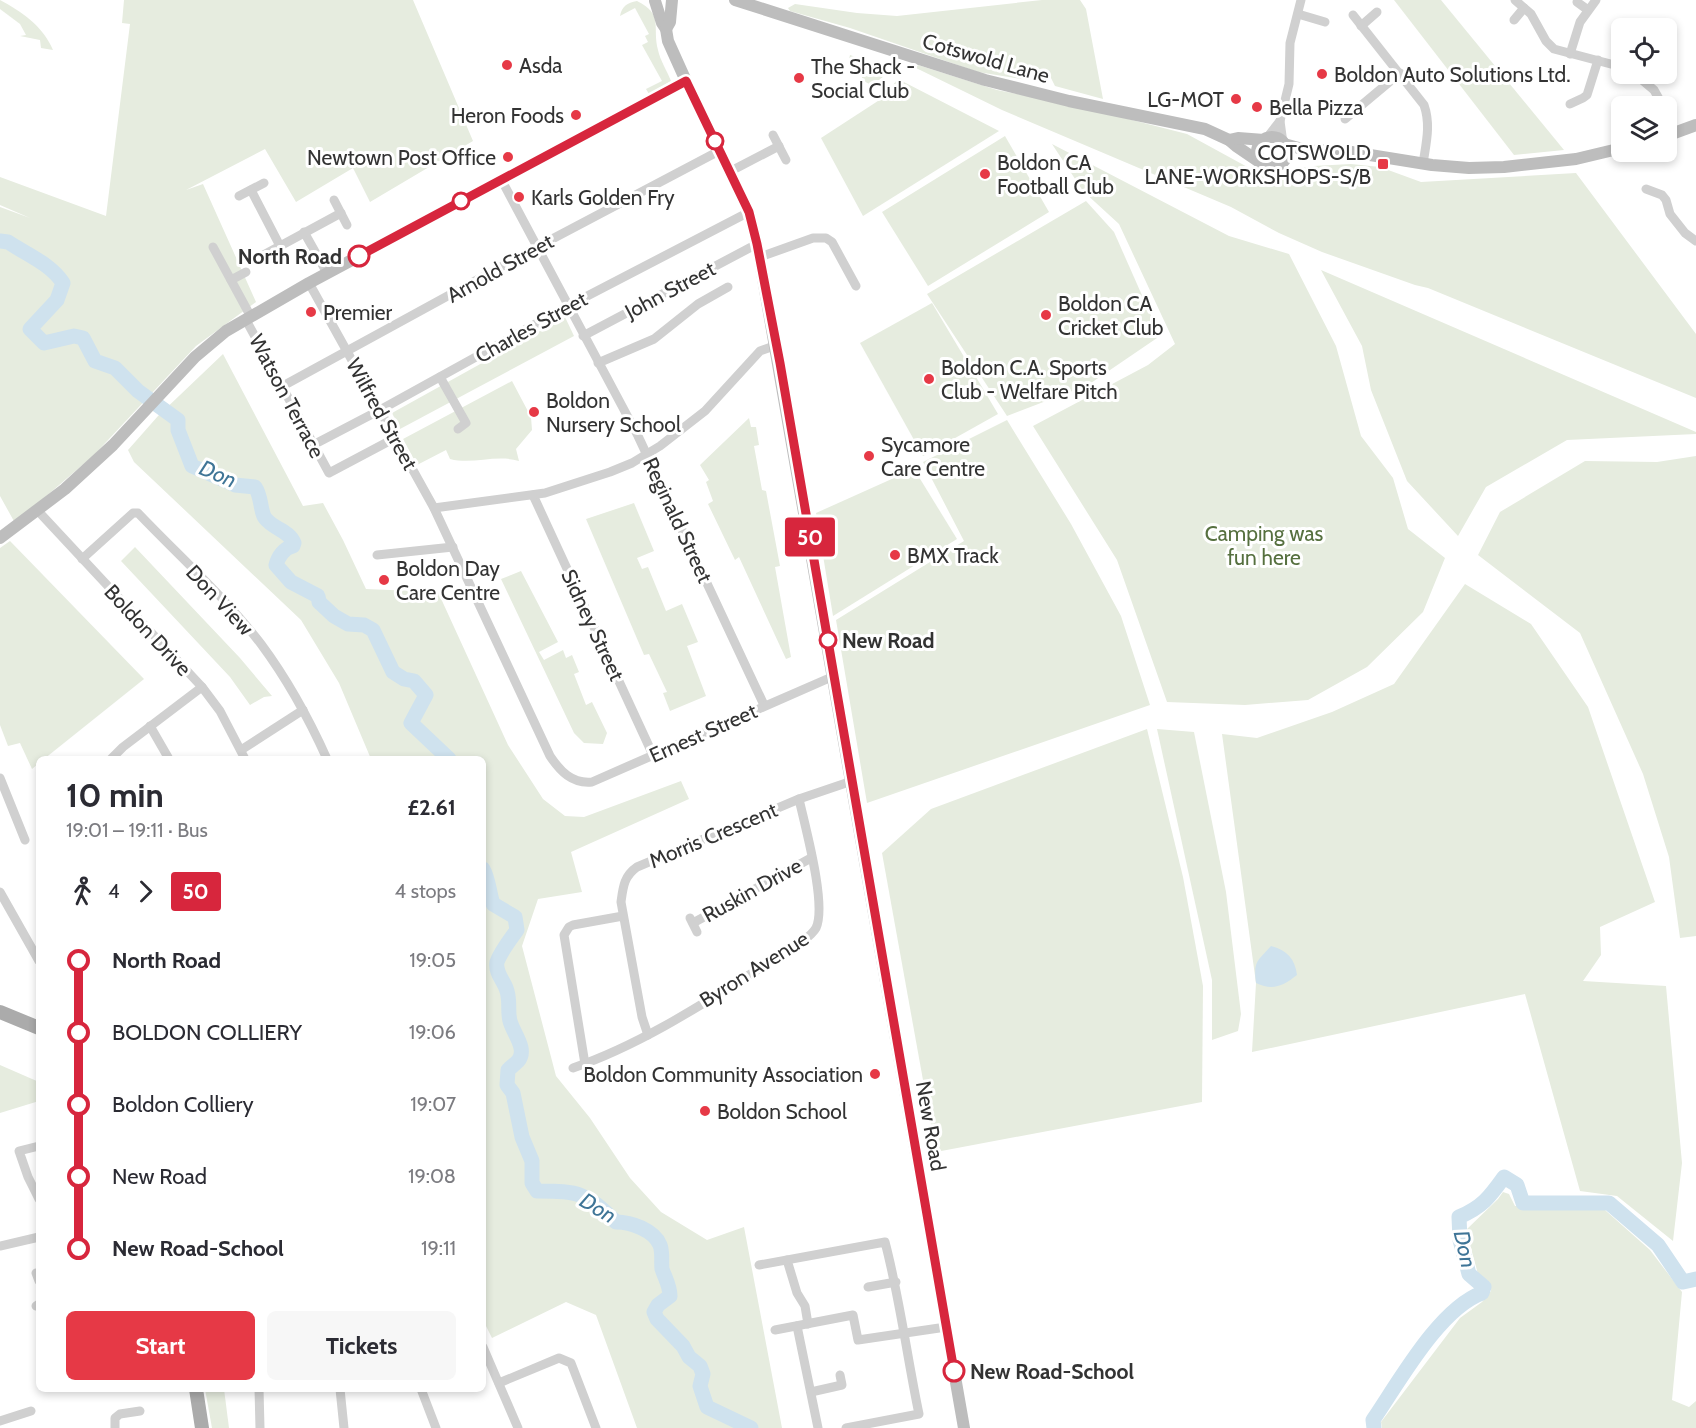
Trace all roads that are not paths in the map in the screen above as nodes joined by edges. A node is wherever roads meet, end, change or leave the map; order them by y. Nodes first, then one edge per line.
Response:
1 (671, 0) edge
2 (735, 0) edge
3 (1301, 0) edge
4 (1515, 0) edge
5 (1596, 0) edge
6 (654, 1) edge
7 (1577, 2) dead end
8 (770, 5) edge
9 (1524, 8) junction
10 (1588, 10) junction
11 (1377, 12) dead end
12 (1298, 14) junction
13 (1353, 15) dead end
14 (1514, 20) dead end
15 (1325, 22) dead end
16 (1361, 26) junction
17 (666, 29) junction
18 (1570, 54) junction
19 (1598, 60) junction
20 (1611, 64) edge
21 (1400, 73) junction
22 (686, 81) junction
23 (1647, 84) edge
24 (1657, 96) edge
25 (1570, 104) dead end
26 (1345, 119) dead end
27 (1280, 121) junction
28 (1696, 125) edge
29 (1677, 132) edge
30 (773, 135) dead end
31 (1265, 139) junction
32 (1229, 140) junction
33 (1283, 143) junction
34 (779, 146) junction
35 (719, 151) junction
36 (1310, 151) junction
37 (1611, 151) edge
38 (786, 160) dead end
39 (1284, 160) junction
40 (1261, 163) junction
41 (1423, 164) junction
42 (729, 172) junction
43 (501, 179) junction
44 (264, 183) dead end
45 (1670, 188) dead end
46 (1646, 189) dead end
47 (251, 190) junction
48 (239, 196) dead end
49 (1664, 197) junction
50 (334, 200) dead end
51 (749, 212) junction
52 (341, 213) junction
53 (347, 225) dead end
54 (304, 232) junction
55 (1696, 241) edge
56 (757, 244) junction
57 (280, 246) junction
58 (213, 247) dead end
59 (537, 247) junction
60 (258, 258) dead end
61 (761, 260) junction
62 (246, 272) dead end
63 (327, 273) junction
64 (231, 280) junction
65 (309, 283) junction
66 (856, 286) dead end
67 (728, 287) dead end
68 (568, 306) junction
69 (248, 318) junction
70 (583, 336) junction
71 (777, 345) junction
72 (348, 351) junction
73 (598, 363) junction
74 (440, 377) junction
75 (281, 387) junction
76 (380, 410) junction
77 (458, 429) dead end
78 (395, 438) junction
79 (314, 445) junction
80 (647, 455) junction
81 (533, 495) junction
82 (434, 508) junction
83 (38, 511) junction
84 (0, 538) edge
85 (453, 547) junction
86 (377, 555) dead end
87 (82, 559) junction
88 (834, 676) junction
89 (202, 687) junction
90 (764, 705) junction
91 (303, 710) junction
92 (150, 726) junction
93 (243, 754) edge
94 (653, 755) junction
95 (115, 756) edge
96 (167, 756) edge
97 (326, 756) edge
98 (0, 778) edge
99 (572, 780) joint
100 (852, 781) junction
101 (799, 799) junction
102 (4, 805) edge
103 (24, 840) dead end
104 (811, 858) junction
105 (0, 892) edge
106 (623, 916) junction
107 (693, 924) dead end
108 (36, 956) edge
109 (0, 1012) edge
110 (36, 1027) edge
111 (648, 1035) junction
112 (585, 1064) junction
113 (573, 1068) dead end
114 (36, 1147) edge
115 (36, 1193) edge
116 (36, 1238) edge
117 (0, 1246) edge
118 (787, 1260) junction
119 (759, 1265) dead end
120 (896, 1282) junction
121 (868, 1287) dead end
122 (808, 1324) junction
123 (797, 1326) junction
124 (946, 1327) junction
125 (775, 1330) dead end
126 (905, 1333) junction
127 (486, 1354) edge
128 (840, 1374) dead end
129 (498, 1383) junction
130 (196, 1392) edge
131 (260, 1392) edge
132 (340, 1392) edge
133 (422, 1392) edge
134 (811, 1392) junction
135 (140, 1411) dead end
136 (31, 1412) dead end
137 (0, 1421) edge
138 (115, 1428) edge
139 (202, 1428) edge
140 (260, 1428) edge
141 (344, 1428) edge
142 (436, 1428) edge
143 (518, 1428) edge
144 (596, 1428) edge
145 (818, 1428) edge
146 (846, 1428) edge
147 (964, 1428) edge

1 - 6 street
1 - 17 street
2 - 8 street, Cotswold Lane
3 - 12 street
4 - 9 street
5 - 10 street
6 - 17 street, New Road
7 - 10 street
8 - 32 street, Cotswold Lane
9 - 14 street
9 - 18 street
10 - 18 street
11 - 16 street
12 - 15 street
12 - 27 street
13 - 16 street
16 - 21 street
17 - 22 street, New Road
18 - 19 street
19 - 20 street
19 - 25 street
21 - 26 street
21 - 41 street
22 - 35 street, New Road
22 - 43 street
23 - 24 street
27 - 31 street
27 - 33 street
28 - 29 street
30 - 34 street
31 - 32 street, Cotswold Lane
31 - 33 street
31 - 40 street
32 - 40 street, Cotswold Lane
33 - 36 street
33 - 39 street
34 - 38 street
34 - 42 street
35 - 42 street, New Road
35 - 59 street, Arnold Street
36 - 39 street
36 - 41 street
37 - 41 street
39 - 40 street
42 - 51 street, New Road
43 - 59 street, Reginald Street
43 - 63 street
44 - 47 street
45 - 49 street
46 - 49 street
47 - 48 street
47 - 57 street
49 - 55 street
50 - 52 street
51 - 56 street, New Road
51 - 68 street, Charles Street
52 - 53 street
52 - 54 street
54 - 57 street
54 - 63 street
56 - 61 street, New Road
56 - 70 street, John Street
57 - 60 street
58 - 64 street, Watson Terrace
59 - 68 street, Reginald Street
59 - 72 street, Arnold Street
61 - 66 street
61 - 71 street, New Road
62 - 64 street
63 - 65 street
64 - 69 street, Watson Terrace
65 - 69 street
65 - 72 street, Wilfred Street
67 - 73 street
68 - 70 street, Reginald Street
68 - 74 street, Charles Street
69 - 75 street, Watson Terrace
69 - 83 street
70 - 73 street, Reginald Street
71 - 80 street
71 - 88 street, New Road
72 - 75 street, Arnold Street
72 - 76 street, Wilfred Street
73 - 80 street, Reginald Street
74 - 76 street, Charles Street
74 - 77 street
75 - 79 street, Watson Terrace
76 - 78 street, Wilfred Street
76 - 79 street, Charles Street
78 - 79 street, Watson Terrace
78 - 82 street, Wilfred Street
80 - 81 street
80 - 90 street, Reginald Street
81 - 82 street
81 - 94 street, Sidney Street
82 - 85 street, Wilfred Street
83 - 84 street
83 - 87 street, Boldon Drive
85 - 86 street
85 - 99 street, Wilfred Street
87 - 89 street, Boldon Drive
87 - 91 street, Don View
88 - 90 street, Ernest Street
88 - 100 street, New Road
89 - 92 street
89 - 93 street, Boldon Drive
90 - 94 street, Ernest Street
91 - 93 street
91 - 97 street, Don View
92 - 95 street
92 - 96 street
94 - 99 street, Ernest Street
98 - 102 street
100 - 101 street, Morris Crescent
100 - 124 street, New Road
101 - 104 street, Byron Avenue
101 - 106 street, Morris Crescent
102 - 103 street
104 - 107 street, Ruskin Drive
104 - 111 street, Byron Avenue
105 - 108 street
106 - 111 street, Morris Crescent
106 - 112 street
109 - 110 main road
111 - 112 street, Byron Avenue
112 - 113 street, Byron Avenue
114 - 115 street
116 - 117 street
118 - 119 street
118 - 120 street
118 - 122 street
120 - 121 street
120 - 126 street
122 - 123 street
122 - 126 street
123 - 125 street
123 - 134 street
124 - 126 street
124 - 147 street, New Road
126 - 146 street
127 - 129 street
128 - 134 street
129 - 143 street
129 - 144 street
130 - 139 main road
131 - 140 street
132 - 141 street
133 - 142 street
134 - 145 street
135 - 138 street
136 - 137 street

